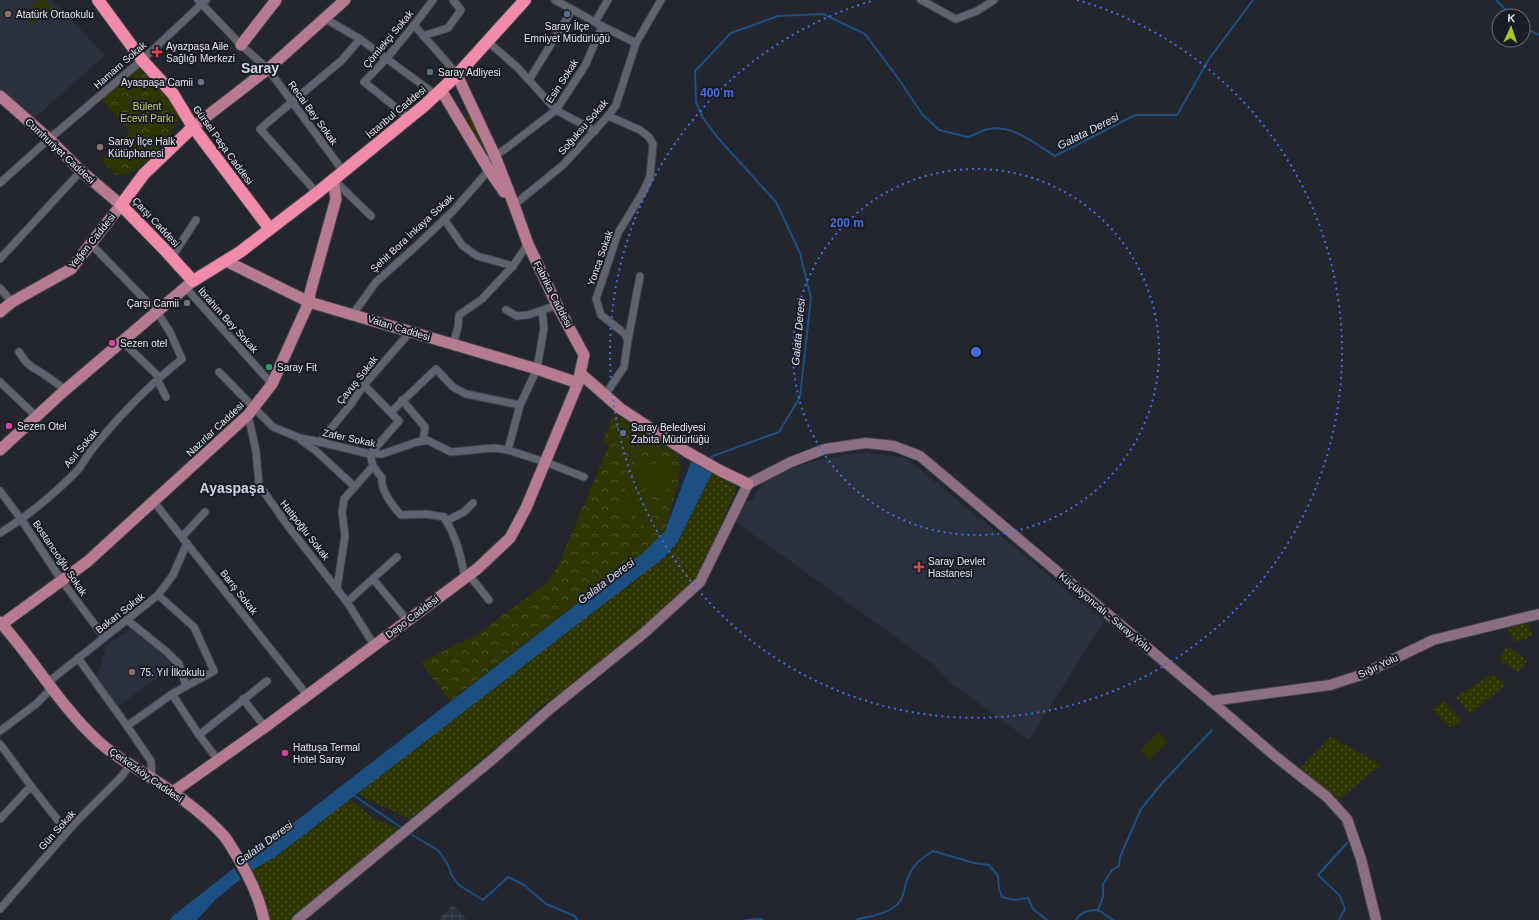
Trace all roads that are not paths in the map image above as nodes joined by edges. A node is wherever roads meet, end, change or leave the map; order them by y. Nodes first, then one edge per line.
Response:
1 (98, 0) edge
2 (276, 0) edge
3 (345, 0) edge
4 (433, 0) edge
5 (453, 0) edge
6 (525, 0) edge
7 (555, 0) edge
8 (608, 0) edge
9 (661, 0) edge
10 (920, 0) edge
11 (994, 0) edge
12 (203, 1) edge
13 (572, 10) junction
14 (324, 18) junction
15 (595, 22) junction
16 (414, 25) junction
17 (602, 26) junction
18 (423, 36) junction
19 (360, 39) junction
20 (487, 41) junction
21 (636, 43) junction
22 (242, 45) junction
23 (387, 58) junction
24 (142, 60) junction
25 (268, 69) junction
26 (457, 75) junction
27 (530, 80) junction
28 (439, 92) junction
29 (0, 96) edge
30 (292, 101) junction
31 (556, 110) junction
32 (608, 116) junction
33 (410, 118) junction
34 (193, 127) junction
35 (595, 131) junction
36 (48, 139) junction
37 (495, 156) junction
38 (486, 165) junction
39 (81, 171) junction
40 (343, 171) junction
41 (333, 179) junction
42 (0, 183) edge
43 (317, 193) junction
44 (121, 205) junction
45 (514, 205) junction
46 (371, 216) dead end
47 (444, 219) junction
48 (196, 220) dead end
49 (270, 229) junction
50 (91, 244) junction
51 (528, 244) junction
52 (172, 257) junction
53 (0, 259) edge
54 (226, 261) junction
55 (512, 266) junction
56 (640, 276) dead end
57 (189, 284) junction
58 (0, 288) edge
59 (12, 302) junction
60 (309, 302) junction
61 (557, 305) junction
62 (506, 310) dead end
63 (542, 311) junction
64 (0, 312) edge
65 (156, 312) junction
66 (353, 314) junction
67 (411, 332) junction
68 (628, 340) junction
69 (123, 342) junction
70 (453, 344) junction
71 (19, 352) dead end
72 (537, 369) junction
73 (219, 372) dead end
74 (159, 377) junction
75 (579, 378) junction
76 (0, 382) edge
77 (272, 384) junction
78 (364, 385) junction
79 (66, 390) junction
80 (605, 395) junction
81 (166, 397) dead end
82 (402, 400) junction
83 (520, 405) junction
84 (252, 411) junction
85 (391, 412) junction
86 (37, 417) junction
87 (300, 438) junction
88 (423, 440) junction
89 (320, 442) junction
90 (0, 450) edge
91 (508, 450) junction
92 (370, 454) junction
93 (545, 462) junction
94 (373, 466) junction
95 (584, 477) dead end
96 (748, 484) junction
97 (354, 486) junction
98 (0, 491) edge
99 (154, 502) junction
100 (473, 503) dead end
101 (205, 512) dead end
102 (22, 519) junction
103 (446, 521) junction
104 (0, 533) edge
105 (182, 537) junction
106 (187, 543) junction
107 (397, 557) dead end
108 (467, 576) junction
109 (373, 579) junction
110 (62, 581) junction
111 (338, 588) junction
112 (158, 595) junction
113 (489, 600) dead end
114 (347, 602) junction
115 (1539, 614) edge
116 (127, 620) junction
117 (407, 620) junction
118 (1, 624) edge
119 (104, 638) junction
120 (374, 645) junction
121 (78, 658) junction
122 (267, 681) dead end
123 (49, 686) junction
124 (186, 686) junction
125 (172, 694) junction
126 (307, 695) junction
127 (244, 699) junction
128 (1212, 701) junction
129 (127, 726) junction
130 (265, 727) junction
131 (0, 731) edge
132 (198, 735) junction
133 (0, 744) edge
134 (218, 760) junction
135 (130, 765) junction
136 (152, 778) junction
137 (31, 786) junction
138 (173, 792) junction
139 (0, 819) edge
140 (67, 832) junction
141 (0, 909) edge
142 (264, 920) edge
143 (297, 920) edge
144 (1376, 920) edge

1 - 24 highway, Gürsel Paşa Caddesi
2 - 22 main road
3 - 14 main road
4 - 16 street, Çömlekçi Sokak
5 - 18 street
6 - 20 highway, İstanbul Caddesi
7 - 13 street
8 - 15 street
9 - 21 street, Soğuksu Sokak
10 - 11 street
12 - 22 street, Recai Bey Sokak
12 - 24 street, Hamam Sokak
13 - 15 street
13 - 27 street
14 - 19 street
14 - 25 main road
15 - 17 street
16 - 18 street
16 - 23 street, Çömlekçi Sokak
17 - 21 street
17 - 31 street, Esin Sokak
18 - 26 street
19 - 23 street
19 - 30 street
20 - 26 highway, İstanbul Caddesi
20 - 27 street
21 - 32 street, Soğuksu Sokak
22 - 25 street, Recai Bey Sokak
23 - 28 street
23 - 33 street, Çömlekçi Sokak
24 - 34 highway, Gürsel Paşa Caddesi
24 - 36 street, Hamam Sokak
25 - 30 street, Recai Bey Sokak
25 - 34 main road
26 - 28 highway, İstanbul Caddesi
26 - 37 main road, Fabrika Caddesi
27 - 31 street
28 - 33 highway, İstanbul Caddesi
28 - 38 main road, Fabrika Caddesi
29 - 36 main road, Cumhuriyet Caddesi
30 - 40 street, Recai Bey Sokak
30 - 43 street
31 - 35 street
31 - 37 street, Esin Sokak
32 - 35 street, Soğuksu Sokak
32 - 68 street, Yonca Sokak
33 - 40 highway, İstanbul Caddesi
34 - 44 highway, Çarşı Caddesi
34 - 49 highway, Gürsel Paşa Caddesi
35 - 45 street, Soğuksu Sokak
36 - 39 main road, Cumhuriyet Caddesi
36 - 42 street, Hamam Sokak
37 - 38 street, Esin Sokak
37 - 45 main road, Fabrika Caddesi
38 - 45 main road, Fabrika Caddesi
38 - 47 street, Şehit Bora İnkaya Sokak
39 - 44 main road, Cumhuriyet Caddesi
39 - 53 street
40 - 41 highway, İstanbul Caddesi
41 - 43 highway, İstanbul Caddesi
41 - 46 street
41 - 60 main road, Nazırlar Caddesi
43 - 49 highway, İstanbul Caddesi
44 - 50 main road, Yeğen Caddesi
44 - 52 highway, Çarşı Caddesi
45 - 51 main road, Fabrika Caddesi
47 - 55 street
47 - 66 street, Şehit Bora İnkaya Sokak
48 - 52 street
49 - 54 highway
50 - 59 main road, Yeğen Caddesi
50 - 65 street
51 - 55 street
51 - 61 main road, Fabrika Caddesi
52 - 57 highway, Çarşı Caddesi
54 - 57 highway
54 - 60 main road, Vatan Caddesi
55 - 70 street
56 - 68 street
57 - 65 main road
57 - 77 street, İbrahim Bey Sokak
58 - 59 street
59 - 64 main road, Yeğen Caddesi
60 - 66 main road, Vatan Caddesi
60 - 77 main road, Nazırlar Caddesi
61 - 63 street
61 - 75 main road, Fabrika Caddesi
62 - 63 street
63 - 72 street
65 - 69 main road
65 - 74 street, Asıl Sokak
66 - 67 main road, Vatan Caddesi
67 - 70 main road, Vatan Caddesi
67 - 78 street, Çavuş Sokak
68 - 80 street
69 - 74 street
69 - 79 main road
70 - 72 main road, Vatan Caddesi
71 - 79 street
72 - 75 main road, Vatan Caddesi
72 - 83 street
73 - 84 street, Zafer Sokak
74 - 81 street
74 - 102 street, Asıl Sokak
75 - 80 main road, Vatan Caddesi
75 - 93 main road, Depo Caddesi
76 - 86 street
77 - 84 main road, Nazırlar Caddesi
78 - 85 street
78 - 89 street, Çavuş Sokak
79 - 86 main road
80 - 96 main road, Vatan Caddesi
82 - 83 street
82 - 85 street
82 - 88 street
83 - 91 street
84 - 87 street, Zafer Sokak
84 - 99 main road, Nazırlar Caddesi
84 - 111 street, Hatipoğlu Sokak
85 - 92 street
86 - 90 main road
87 - 89 street, Zafer Sokak
87 - 97 street
88 - 91 street
88 - 92 street, Zafer Sokak
89 - 92 street, Zafer Sokak
91 - 93 street
92 - 94 street
93 - 95 street
93 - 108 main road, Depo Caddesi
94 - 97 street
94 - 103 street
96 - 128 main road, Küçükyoncalı - Saray Yolu
96 - 143 main road
97 - 111 street
98 - 102 street, Bostancıoğlu Sokak
99 - 105 street, Barış Sokak
99 - 110 main road, Nazırlar Caddesi
100 - 103 street
101 - 105 street
102 - 104 street, Asıl Sokak
102 - 110 street, Bostancıoğlu Sokak
103 - 108 street
105 - 106 street, Barış Sokak
106 - 112 street, Bakan Sokak
106 - 126 street, Barış Sokak
107 - 109 street
108 - 113 street
108 - 117 main road, Depo Caddesi
109 - 114 street
109 - 117 street
110 - 118 main road, Nazırlar Caddesi
110 - 119 street, Bostancıoğlu Sokak
111 - 114 street, Hatipoğlu Sokak
112 - 116 street, Bakan Sokak
112 - 124 street
114 - 120 street, Hatipoğlu Sokak
115 - 128 main road, Sığır Yolu
116 - 119 street, Bakan Sokak
116 - 124 street
117 - 120 main road, Depo Caddesi
118 - 123 main road, Çerkezköy Caddesi
119 - 121 street, Bakan Sokak
120 - 126 main road, Depo Caddesi
121 - 123 street, Bakan Sokak
121 - 129 street
122 - 127 street
123 - 131 street, Bakan Sokak
123 - 135 main road, Çerkezköy Caddesi
124 - 125 street
125 - 129 street
125 - 132 street
126 - 130 main road, Depo Caddesi
127 - 130 street
127 - 132 street
128 - 144 main road, Küçükyoncalı - Saray Yolu
129 - 136 street
130 - 134 main road, Depo Caddesi
132 - 134 street
133 - 137 street
134 - 138 main road, Depo Caddesi
135 - 136 main road, Çerkezköy Caddesi
135 - 140 street, Gün Sokak
136 - 138 main road, Çerkezköy Caddesi
137 - 139 street
137 - 140 street
138 - 142 main road, Çerkezköy Caddesi
140 - 141 street, Gün Sokak

